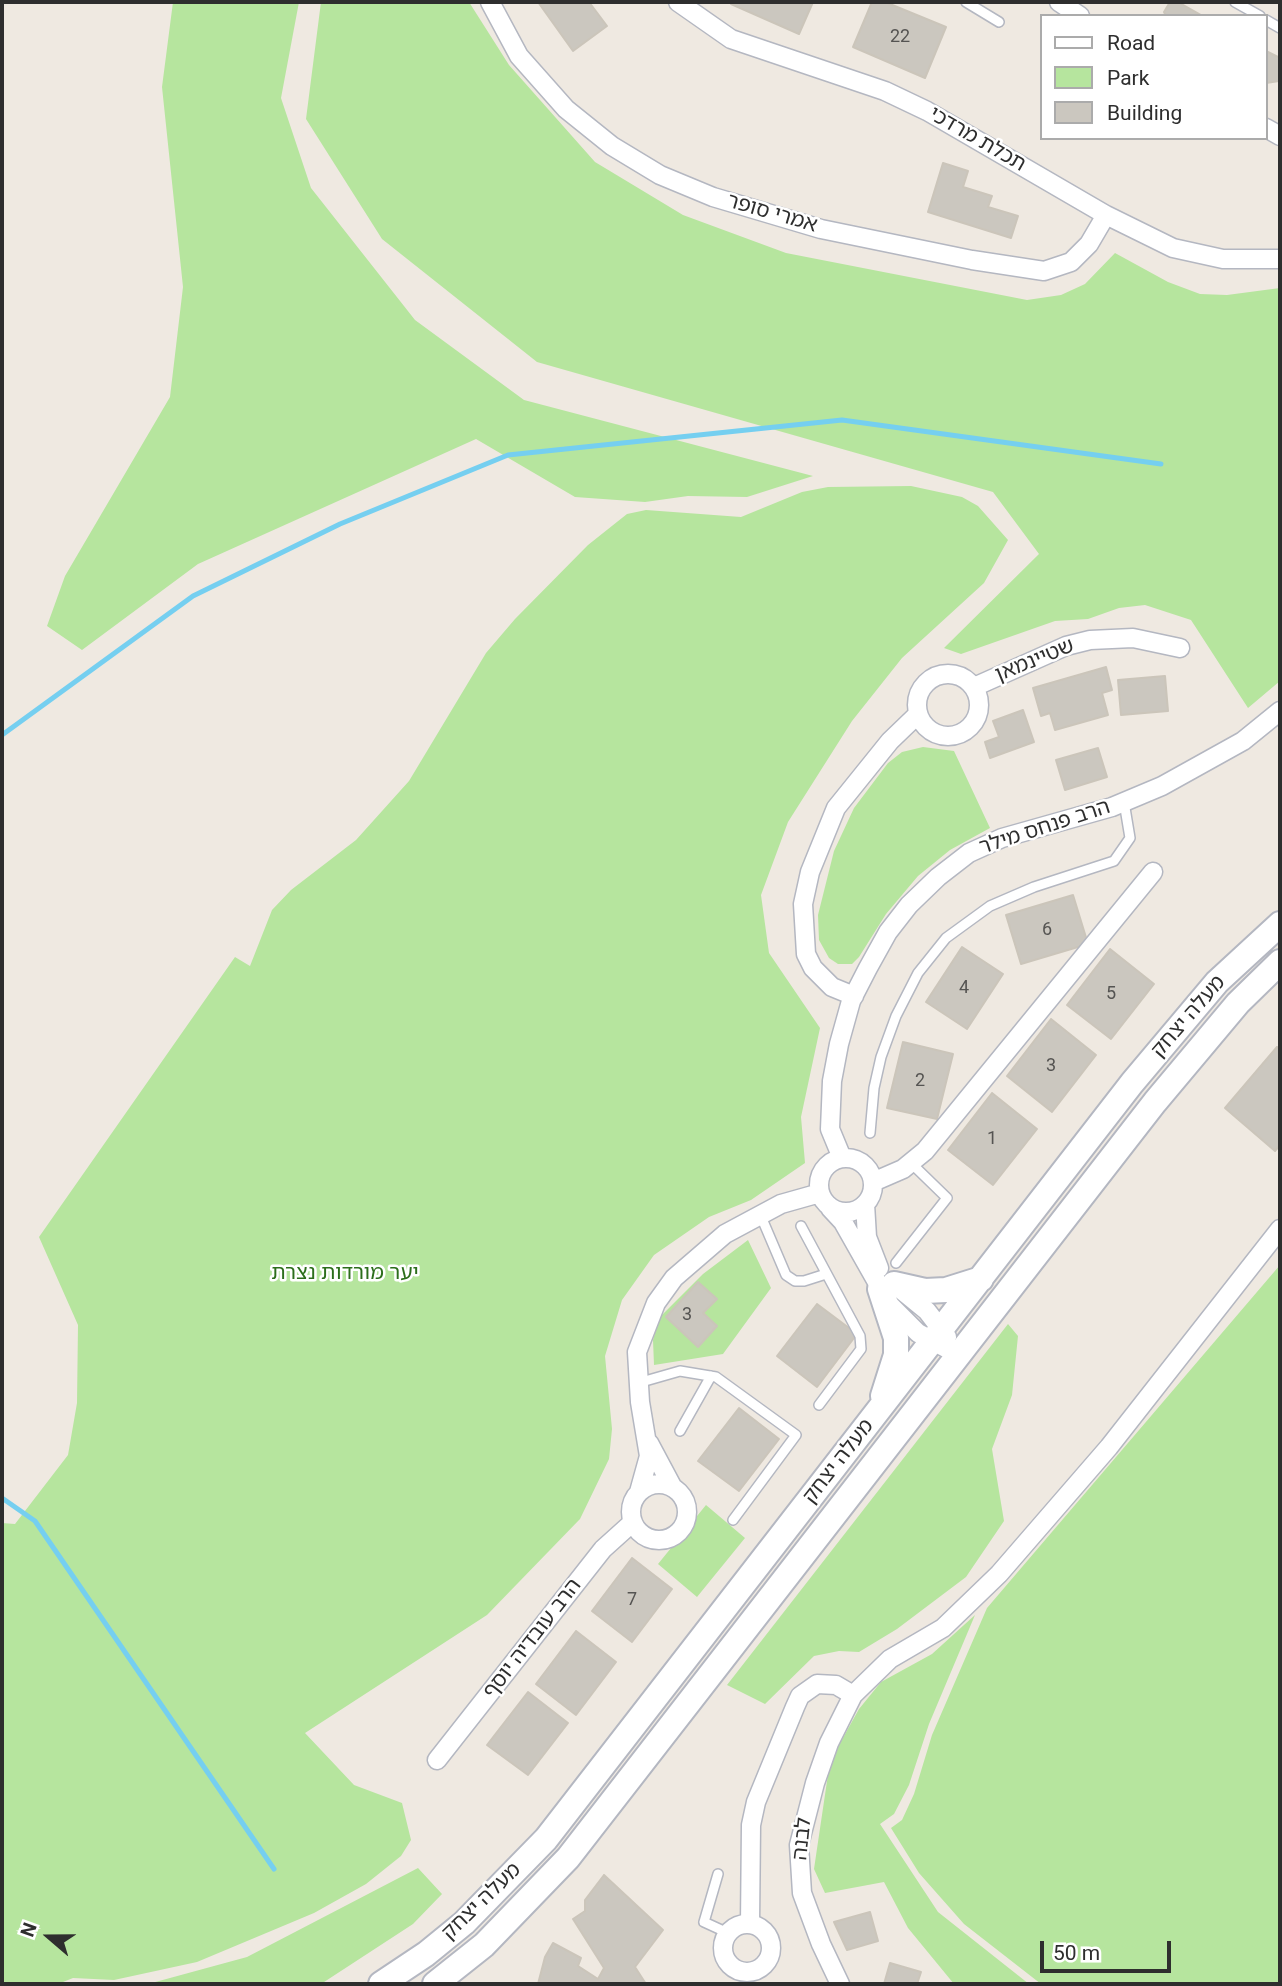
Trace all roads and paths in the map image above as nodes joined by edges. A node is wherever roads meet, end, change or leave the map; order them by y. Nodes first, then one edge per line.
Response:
1 (491, 2) edge
2 (678, 2) edge
3 (966, 2) edge
4 (1059, 2) edge
5 (1236, 2) edge
6 (1077, 14) edge
7 (1257, 14) edge
8 (999, 22) dead end
9 (1106, 215) junction
10 (1280, 259) edge
11 (1180, 648) dead end
12 (974, 687) junction
13 (1280, 712) edge
14 (918, 715) junction
15 (1124, 802) junction
16 (1153, 872) dead end
17 (1280, 924) edge
18 (1280, 962) edge
19 (854, 996) junction
20 (870, 1133) dead end
21 (842, 1158) junction
22 (911, 1163) junction
23 (873, 1182) junction
24 (825, 1200) junction
25 (865, 1204) junction
26 (760, 1214) junction
27 (801, 1226) dead end
28 (1280, 1229) edge
29 (826, 1274) junction
30 (890, 1279) junction
31 (981, 1279) junction
32 (936, 1335) junction
33 (959, 1355) junction
34 (711, 1376) junction
35 (638, 1383) junction
36 (819, 1405) dead end
37 (879, 1410) junction
38 (680, 1431) dead end
39 (647, 1439) junction
40 (673, 1488) junction
41 (639, 1492) junction
42 (733, 1520) dead end
43 (633, 1521) junction
44 (853, 1695) junction
45 (437, 1760) dead end
46 (719, 1874) dead end
47 (750, 1924) junction
48 (728, 1933) junction
49 (442, 1941) junction
50 (464, 1975) edge
51 (835, 1982) edge
52 (381, 1984) edge
53 (435, 1984) edge

1 - 9 street, אמרי סופר
2 - 9 street, תכלת מרדכי
3 - 8 lane
4 - 6 street
5 - 7 lane
9 - 10 street, תכלת מרדכי
11 - 12 street, שטיינמאן
12 - 14 street
12 - 14 street
13 - 15 street, הרב פנחס מילר
14 - 19 street
15 - 19 street, הרב פנחס מילר
15 - 20 lane
16 - 22 street
17 - 31 street, מעלה יצחק
18 - 33 street, מעלה יצחק
19 - 21 street, הרב פנחס מילר
21 - 23 street
21 - 24 street
22 - 23 street
22 - 30 lane
23 - 25 street
24 - 25 street
24 - 26 street
24 - 30 street
25 - 30 street
26 - 29 lane
26 - 35 street
27 - 29 lane
28 - 44 street
29 - 36 lane
30 - 31 street
30 - 32 street
30 - 37 street
31 - 32 street, מעלה יצחק
32 - 33 street
32 - 37 street, מעלה יצחק
33 - 50 street, מעלה יצחק
34 - 35 lane
34 - 38 lane
34 - 42 lane
35 - 39 street
37 - 49 street, מעלה יצחק
39 - 40 street
39 - 41 street
40 - 41 street
40 - 43 street
41 - 43 street
43 - 45 street, הרב עובדיה יוסף
44 - 47 street
44 - 51 street, לבנה
46 - 48 lane
47 - 48 street
47 - 48 street
49 - 50 street
49 - 52 street, מעלה יצחק
50 - 53 street, מעלה יצחק

